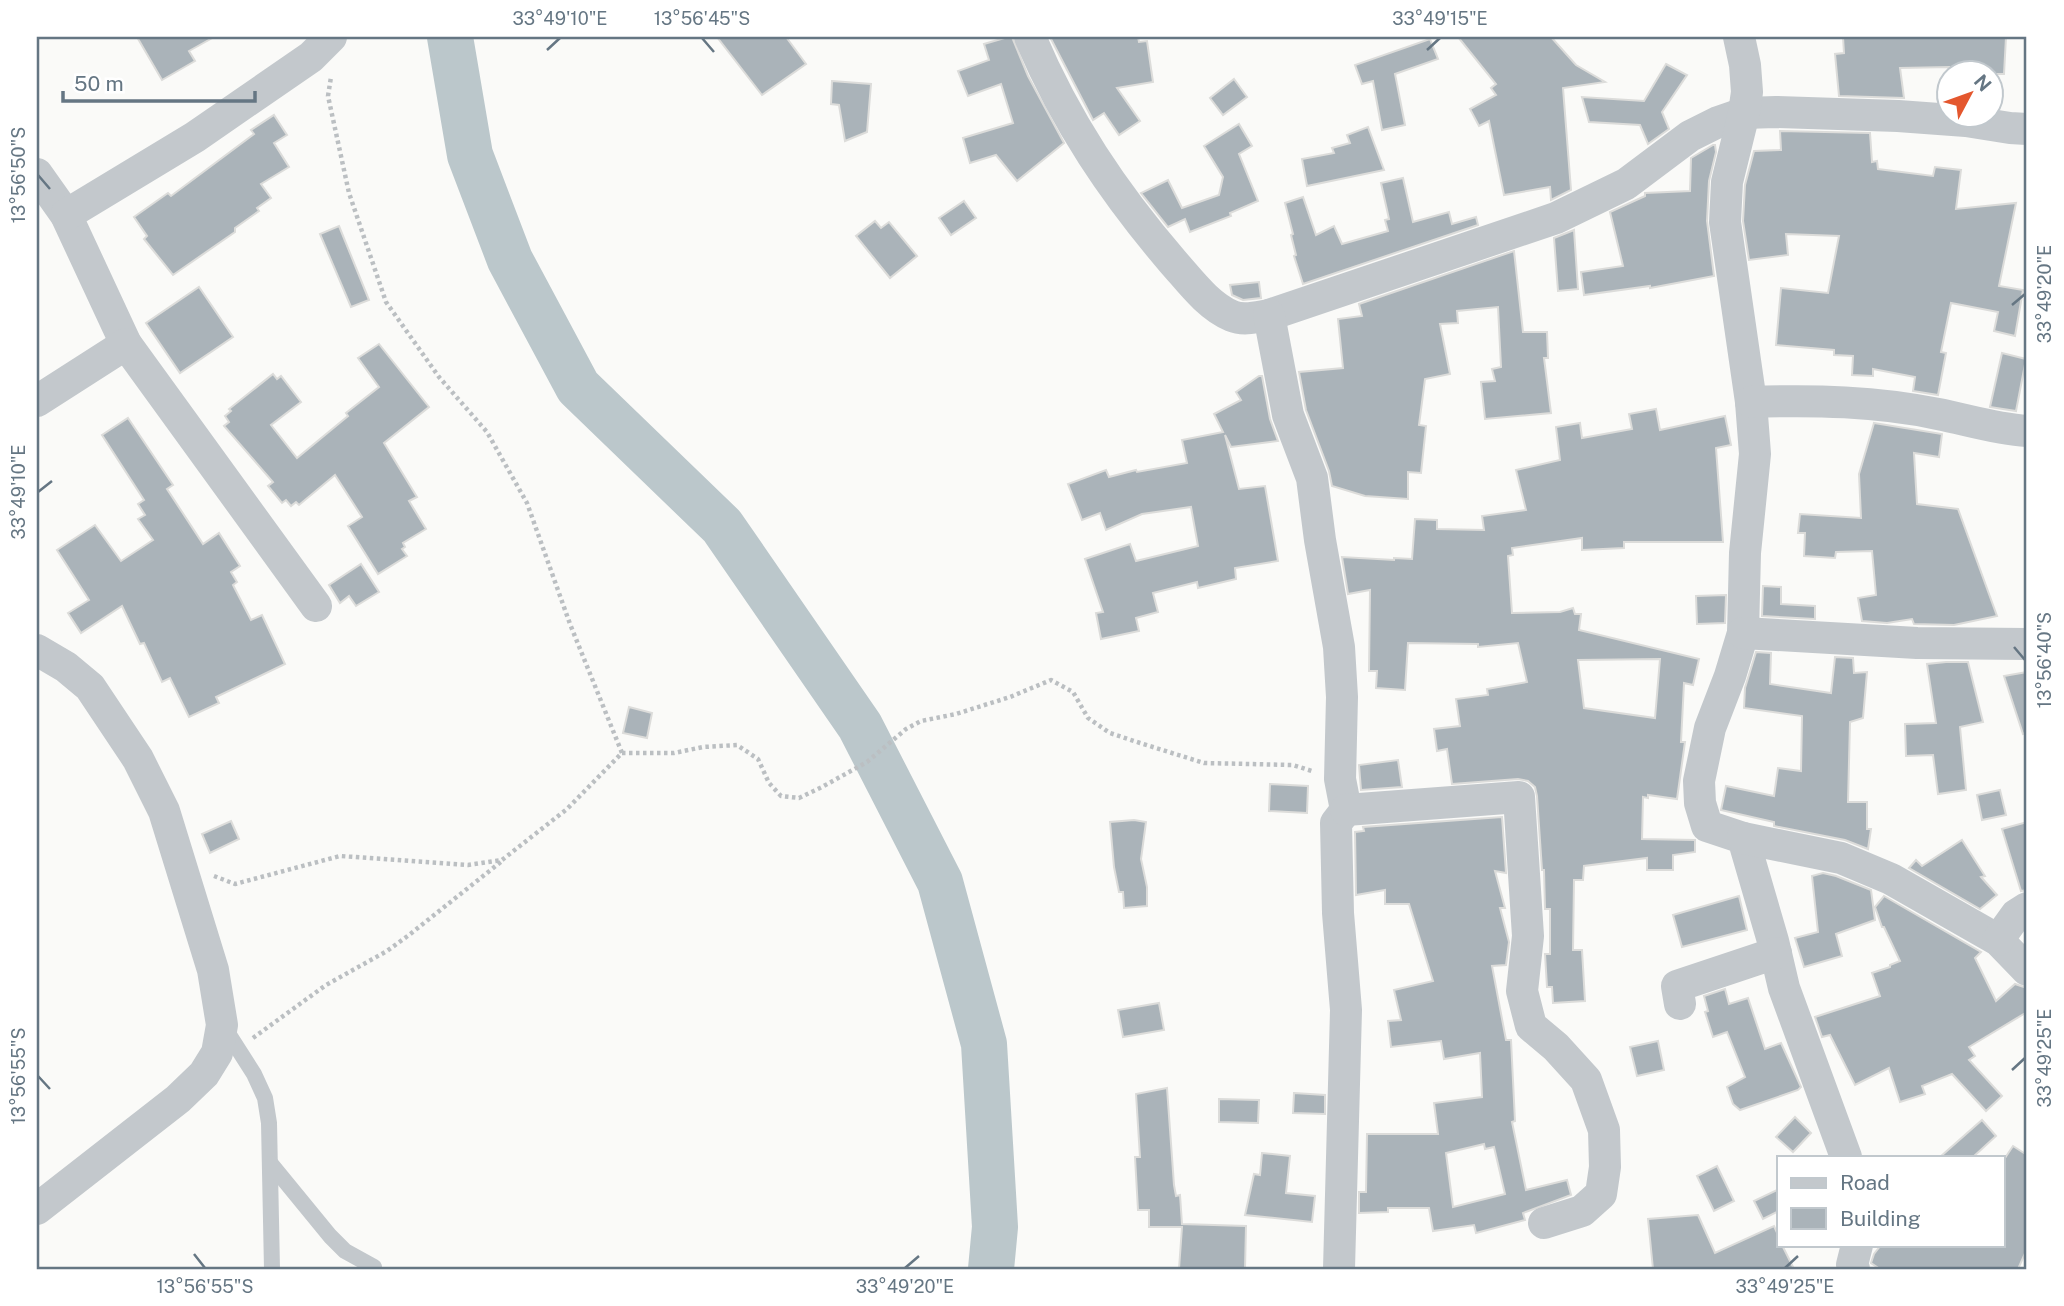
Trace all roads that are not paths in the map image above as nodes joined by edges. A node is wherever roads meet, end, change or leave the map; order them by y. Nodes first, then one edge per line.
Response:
1 (331, 37) edge
2 (1030, 37) edge
3 (1739, 37) edge
4 (1744, 113) junction
5 (2027, 128) edge
6 (37, 174) edge
7 (66, 215) junction
8 (1269, 315) junction
9 (126, 344) junction
10 (37, 401) edge
11 (1751, 402) junction
12 (2027, 432) edge
13 (316, 606) dead end
14 (1742, 633) junction
15 (2027, 644) edge
16 (37, 650) edge
17 (1346, 810) junction
18 (1743, 838) junction
19 (2027, 908) edge
20 (1998, 940) junction
21 (1776, 954) junction
22 (2027, 971) edge
23 (1680, 1004) dead end
24 (228, 1033) junction
25 (1846, 1156) edge
26 (271, 1164) junction
27 (37, 1209) edge
28 (1544, 1223) dead end
29 (1857, 1246) edge
30 (374, 1267) dead end
31 (272, 1269) edge
32 (1339, 1269) edge
33 (1854, 1269) edge

1 - 7 street
2 - 8 street
3 - 4 street
4 - 5 street
4 - 8 street
4 - 11 street
6 - 7 street
7 - 9 street
8 - 17 street
9 - 10 street
9 - 13 street
11 - 12 street
11 - 14 street
14 - 15 street
14 - 18 street
16 - 24 street
17 - 28 street
17 - 32 street
18 - 20 street
18 - 21 street
19 - 20 street
20 - 22 street
21 - 23 street
21 - 25 street
24 - 26 lane
24 - 27 street
26 - 30 lane
26 - 31 lane
29 - 33 street

